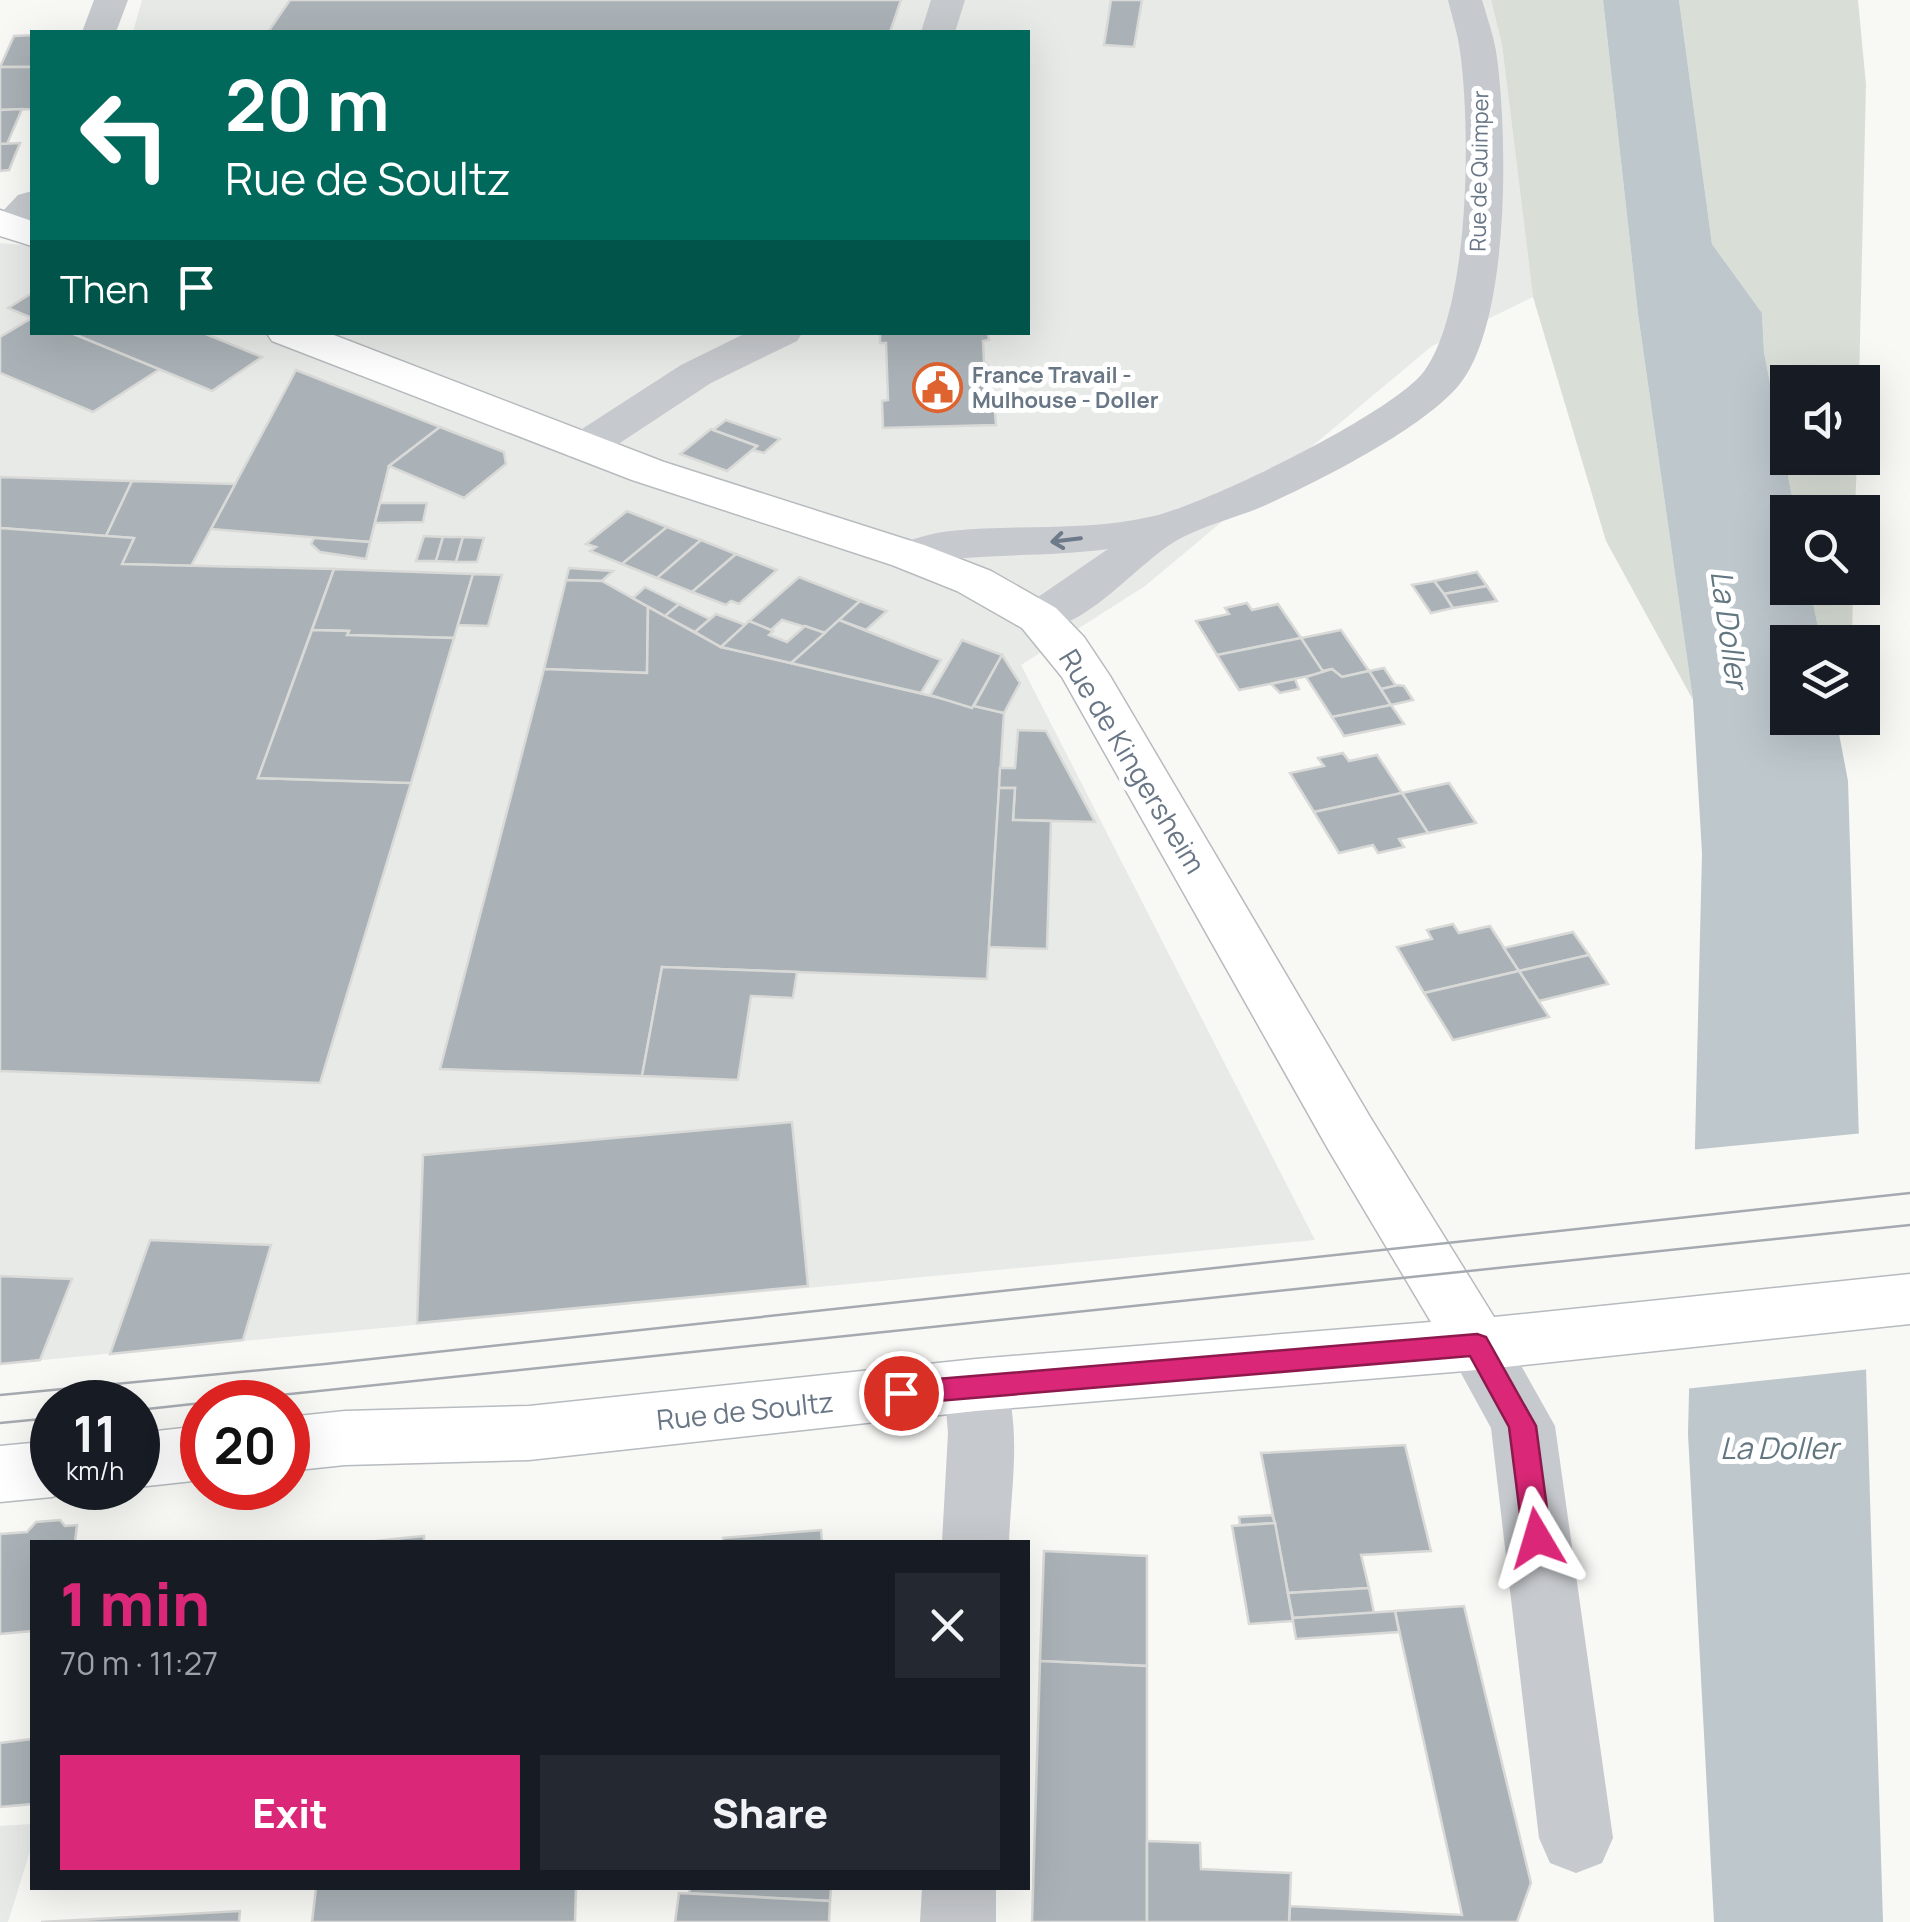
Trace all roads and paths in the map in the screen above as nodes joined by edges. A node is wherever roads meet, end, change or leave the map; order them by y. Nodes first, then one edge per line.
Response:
1 (111, 0) edge
2 (948, 0) edge
3 (1465, 0) edge
4 (100, 30) edge
5 (939, 30) edge
6 (295, 335) edge
7 (776, 335) edge
8 (584, 447) junction
9 (1163, 529) junction
10 (908, 555) junction
11 (1039, 618) junction
12 (1910, 1299) edge
13 (1477, 1344) junction
14 (976, 1386) junction
15 (310, 1442) edge
16 (30, 1471) edge
17 (0, 1474) edge
18 (975, 1540) edge
19 (1576, 1838) dead end
20 (959, 1890) edge
21 (958, 1922) edge

1 - 4 street
2 - 5 street
3 - 9 street, Rue de Quimper
6 - 8 main road, Rue de Kingersheim
7 - 8 street
8 - 10 main road, Rue de Kingersheim
9 -> 10 street, Rue de Quimper
9 - 11 street, Rue de Quimper
10 - 11 main road, Rue de Kingersheim
11 - 13 main road, Rue de Kingersheim
12 - 13 main road, Rue de Soultz
13 - 14 main road, Rue de Soultz
13 - 19 street
14 - 15 main road, Rue de Soultz
14 - 18 street
16 - 17 main road
20 - 21 street

